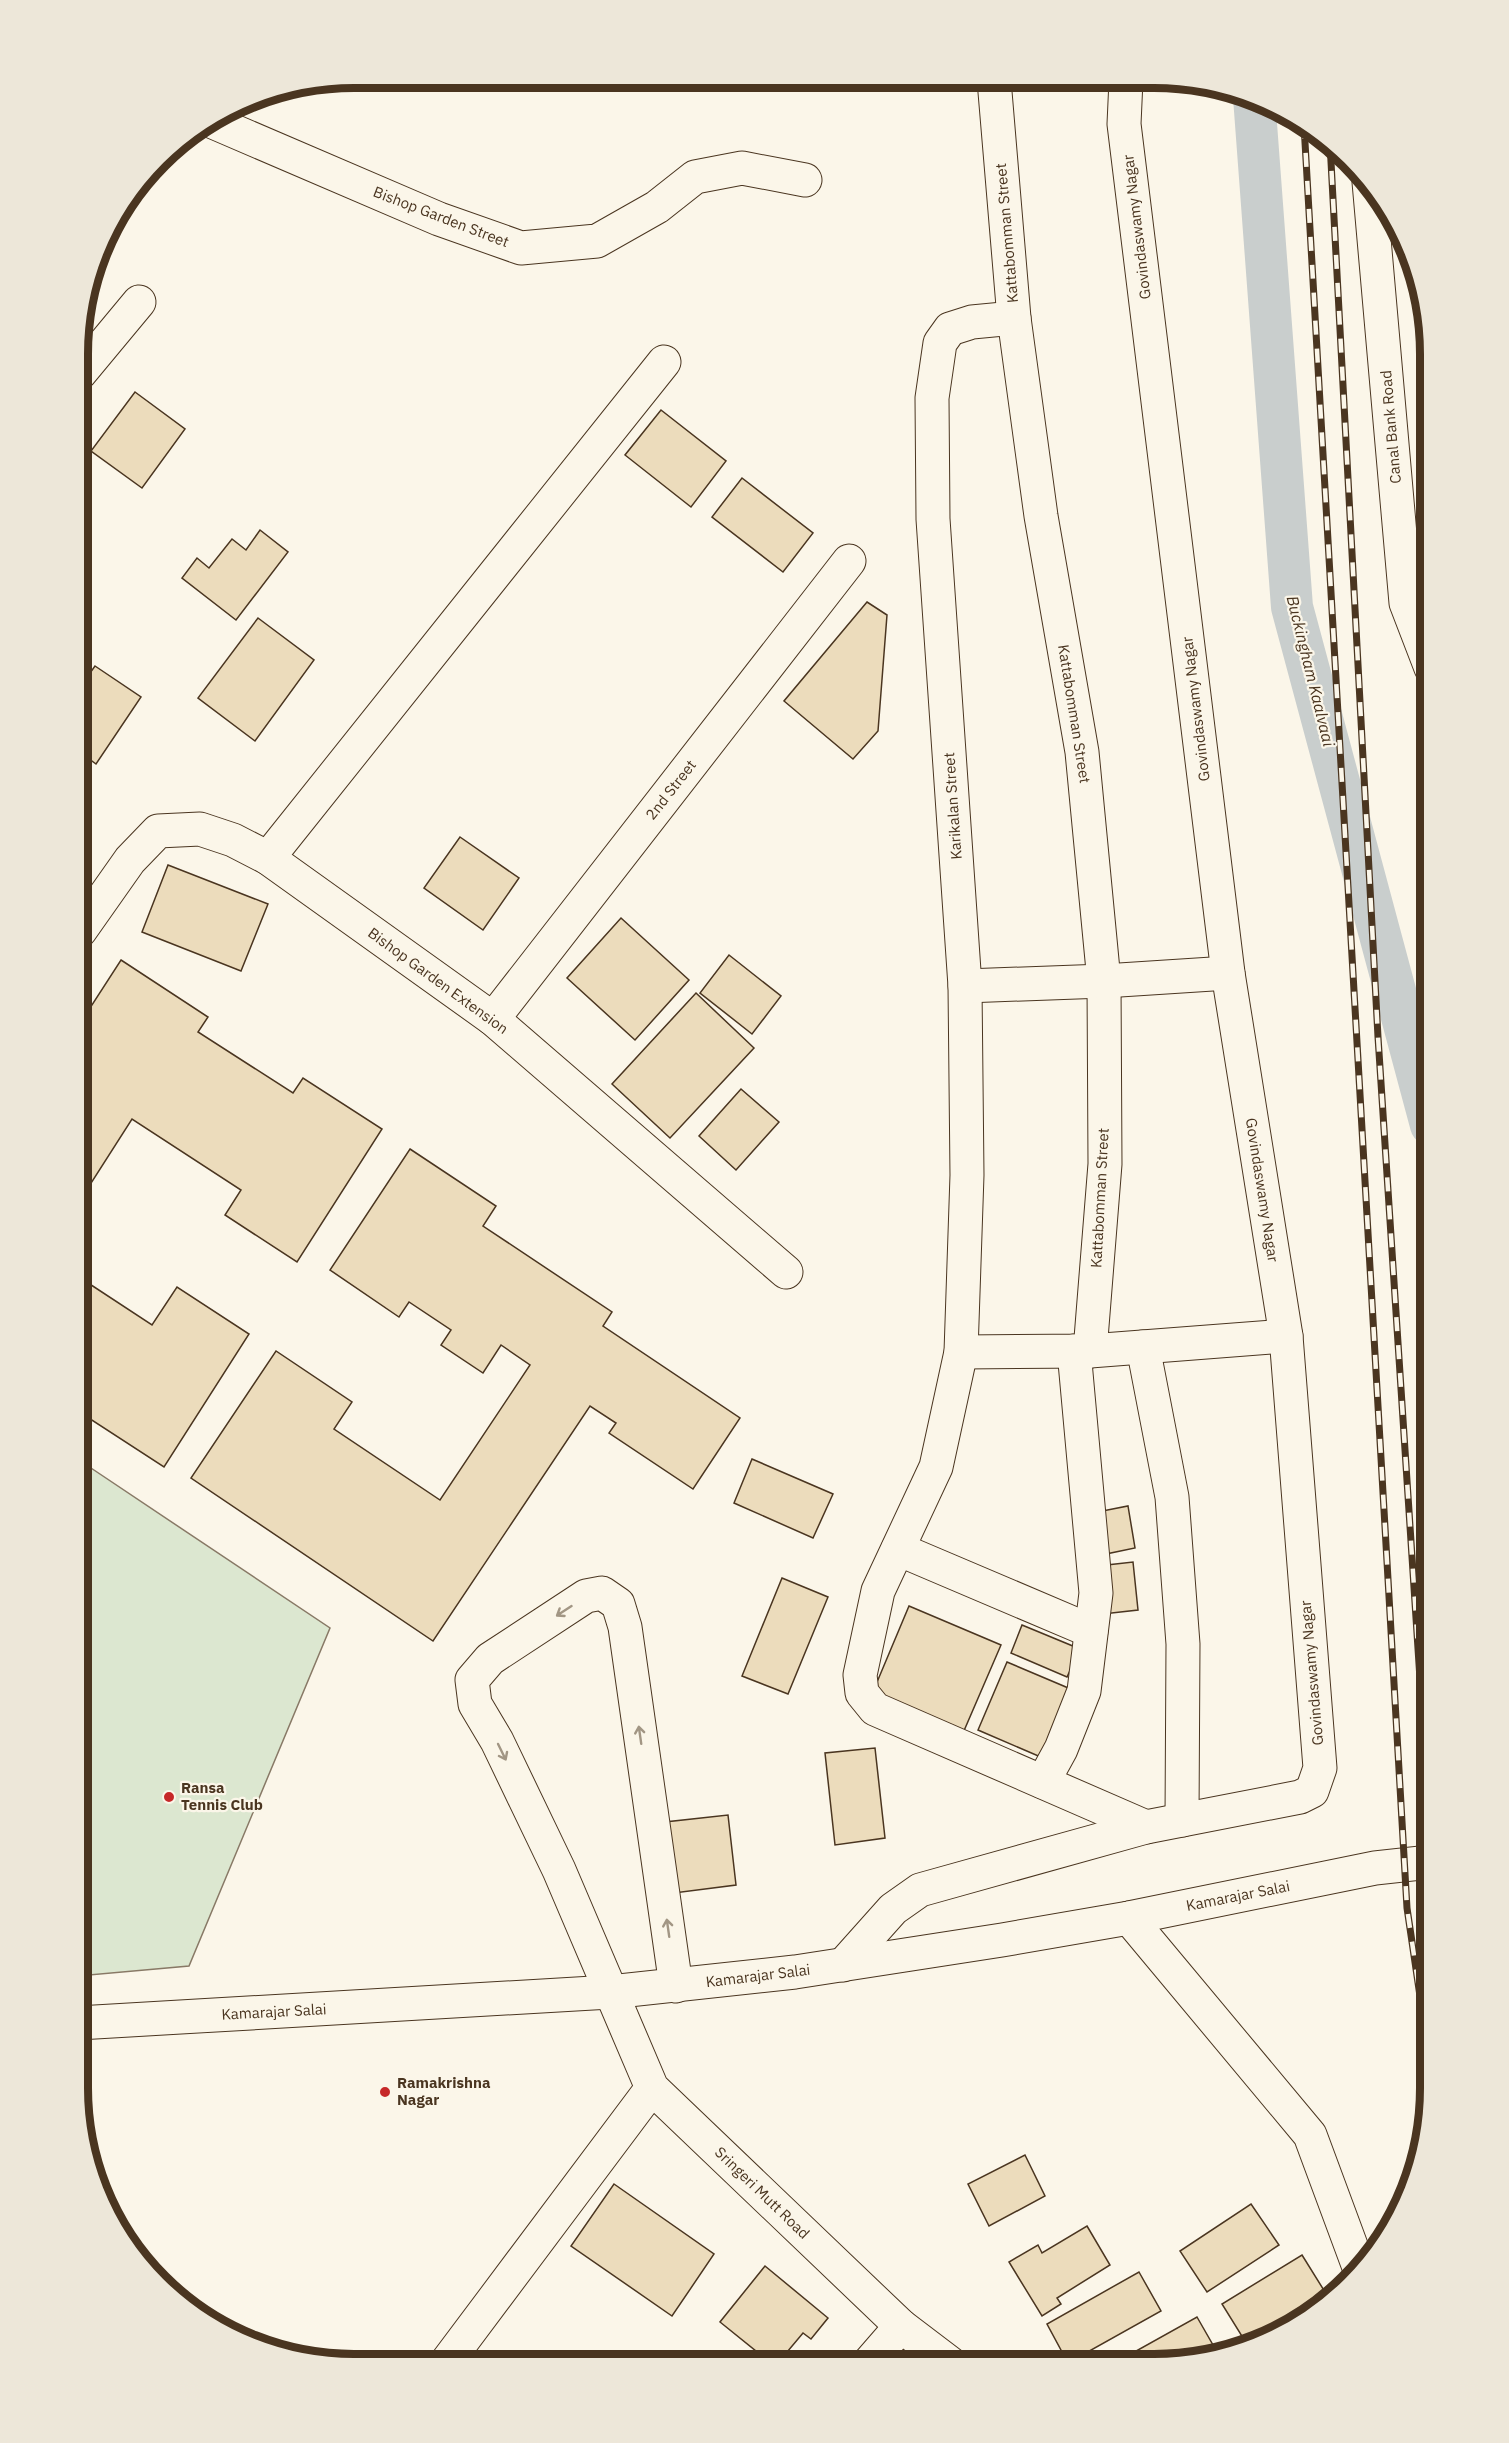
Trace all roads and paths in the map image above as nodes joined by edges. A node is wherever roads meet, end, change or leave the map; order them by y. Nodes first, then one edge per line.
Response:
1 (994, 88) edge
2 (1126, 88) edge
3 (220, 125) edge
4 (805, 180) dead end
5 (1372, 201) edge
6 (139, 302) dead end
7 (1014, 318) junction
8 (664, 362) dead end
9 (88, 363) edge
10 (849, 561) dead end
11 (1420, 639) edge
12 (268, 858) junction
13 (88, 920) edge
14 (1228, 973) junction
15 (1104, 981) junction
16 (965, 986) junction
17 (493, 1019) junction
18 (786, 1272) dead end
19 (1286, 1336) junction
20 (1143, 1347) junction
21 (1082, 1351) junction
22 (961, 1353) junction
23 (898, 1549) junction
24 (1091, 1630) junction
25 (1043, 1782) junction
26 (1182, 1820) junction
27 (1146, 1827) junction
28 (1420, 1863) edge
29 (1129, 1918) junction
30 (843, 1965) junction
31 (676, 1986) junction
32 (610, 1992) junction
33 (88, 2022) edge
34 (652, 2088) junction
35 (1357, 2261) edge
36 (901, 2326) junction
37 (453, 2354) edge
38 (877, 2354) edge
39 (938, 2354) edge

1 - 7 street, Kattabomman Street
2 - 14 street, Govindaswamy Nagar
3 - 4 street, Bishop Garden Street
5 - 11 street, Canal Bank Road
6 - 9 street
7 - 15 street, Kattabomman Street
7 - 16 street, Karikalan Street
8 - 12 street
10 - 17 street, 2nd Street
12 - 13 street, Bishop Garden Extension
12 - 17 street, Bishop Garden Extension
14 - 15 street
14 - 19 street, Govindaswamy Nagar
15 - 16 street
15 - 21 street, Kattabomman Street
16 - 22 street, Karikalan Street
17 - 18 street, Bishop Garden Extension
19 - 20 street
19 - 26 street, Govindaswamy Nagar
20 - 21 street
20 - 26 street
21 - 22 street
21 - 24 street, Kattabomman Street
22 - 23 street, Karikalan Street
23 - 24 street
23 - 25 street, Karikalan Street
24 - 25 street, Kattabomman Street
25 - 27 street, Karikalan Street
26 - 27 street, Govindaswamy Nagar
27 - 30 street, Govindaswamy Nagar
28 - 29 street, Kamarajar Salai
29 - 30 street, Kamarajar Salai
29 - 35 street
30 - 31 street, Kamarajar Salai
31 - 32 street, Kamarajar Salai
31 -> 32 street, Sringeri Mutt Road
32 - 33 street, Kamarajar Salai
32 - 34 street, Sringeri Mutt Road
34 - 36 street, Sringeri Mutt Road
34 - 37 street
36 - 38 street
36 - 39 street, Sringeri Mutt Road

